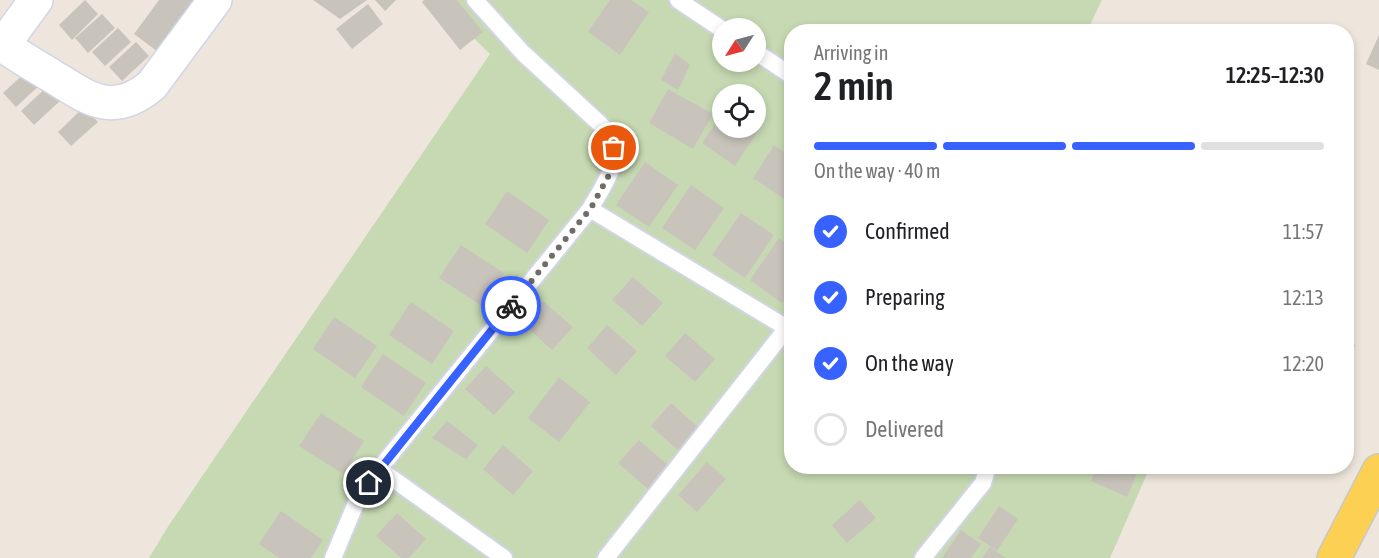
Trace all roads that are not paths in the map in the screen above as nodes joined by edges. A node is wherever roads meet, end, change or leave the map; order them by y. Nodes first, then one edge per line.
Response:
1 (36, 0) edge
2 (215, 0) edge
3 (475, 0) edge
4 (678, 0) edge
5 (712, 23) edge
6 (1, 44) edge
7 (766, 59) edge
8 (784, 71) edge
9 (591, 208) junction
10 (784, 325) edge
11 (784, 336) edge
12 (379, 469) junction
13 (1379, 471) edge
14 (986, 474) edge
15 (333, 558) edge
16 (504, 558) edge
17 (606, 558) edge
18 (923, 558) edge
19 (1334, 558) edge

1 - 6 street
2 - 6 street
3 - 9 lane
4 - 5 lane
7 - 8 lane
9 - 10 lane
9 - 12 lane
11 - 17 lane
12 - 15 lane
12 - 16 lane
13 - 19 main road
14 - 18 lane

